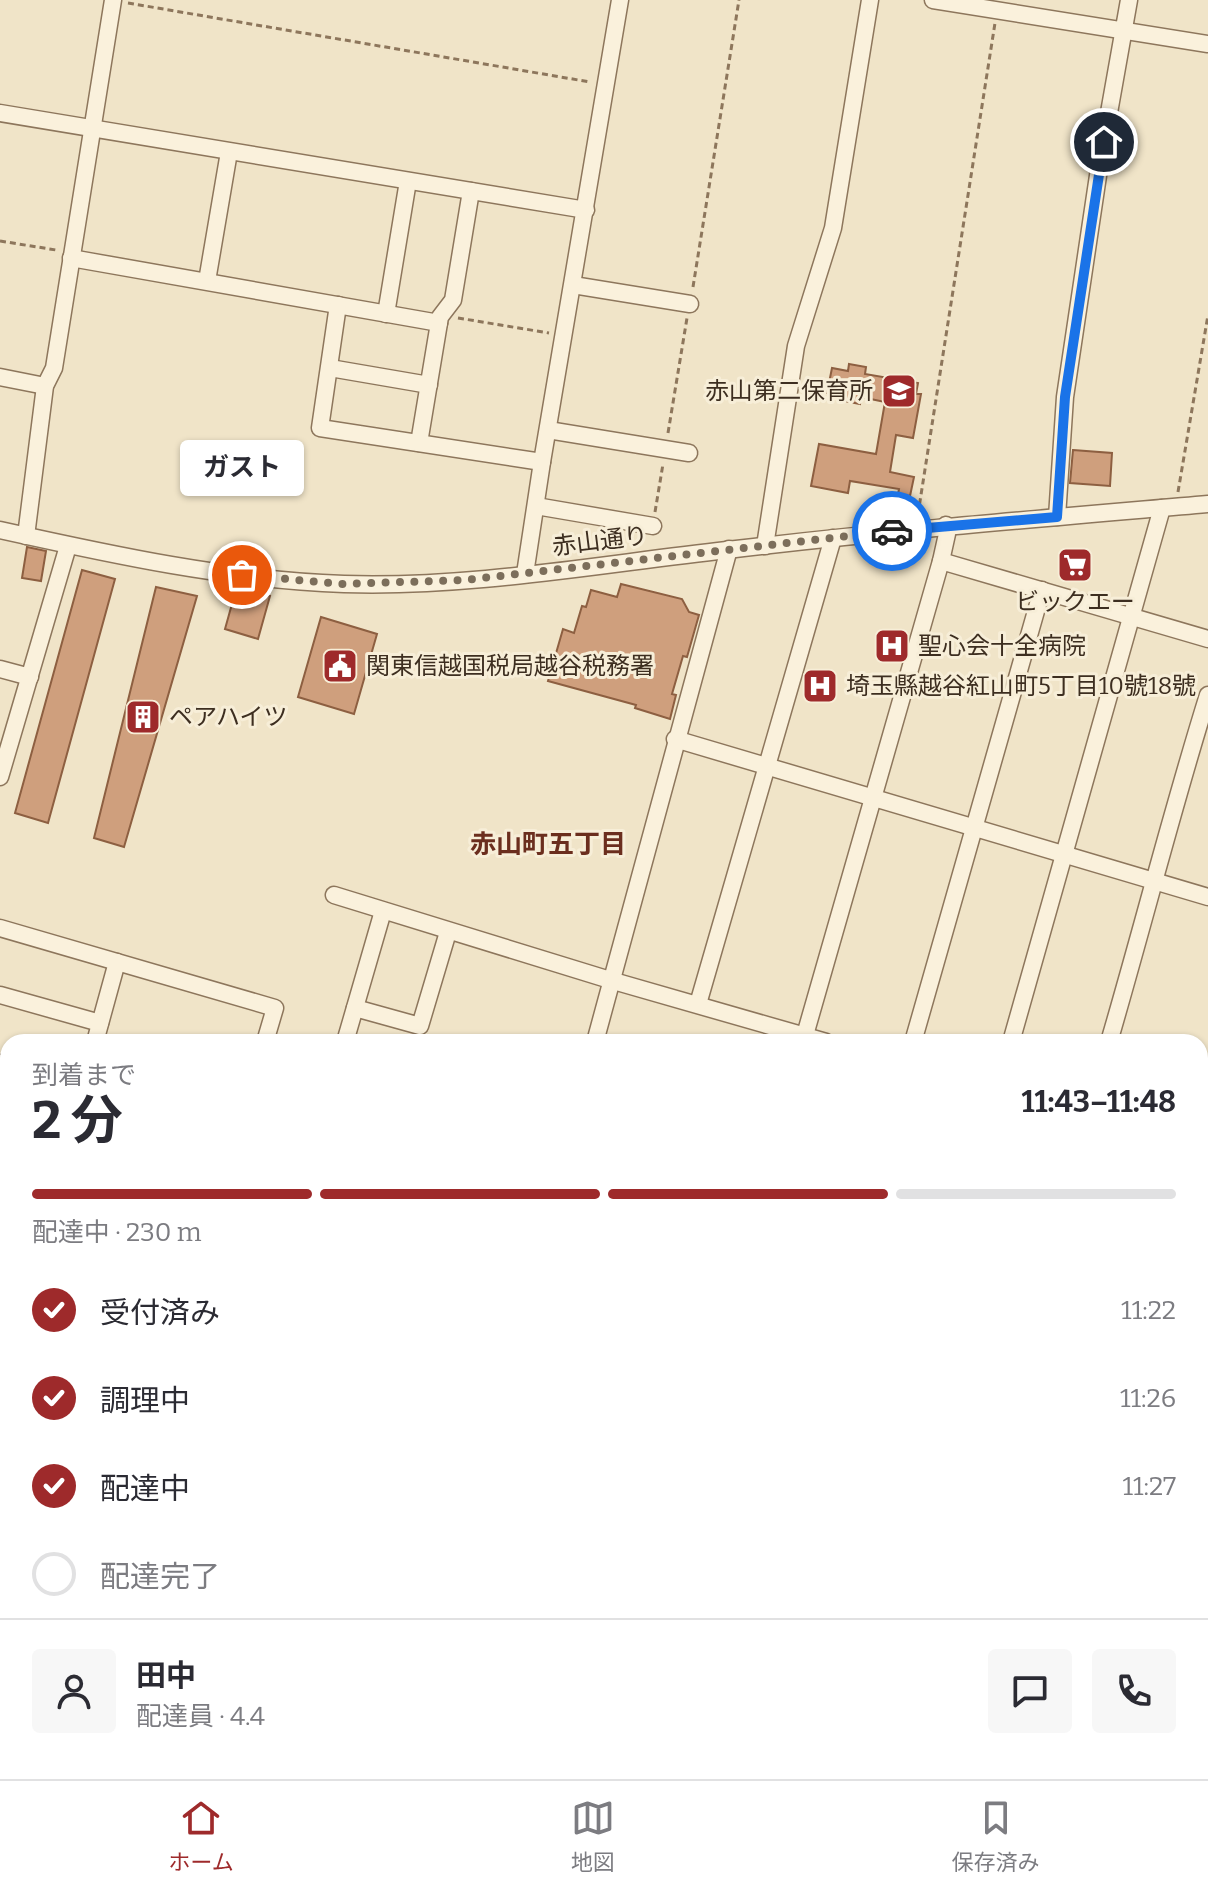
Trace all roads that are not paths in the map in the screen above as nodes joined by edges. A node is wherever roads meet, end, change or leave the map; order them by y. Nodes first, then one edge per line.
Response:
1 (113, 0) edge
2 (620, 0) edge
3 (870, 0) edge
4 (933, 0) edge
5 (1129, 0) edge
6 (1124, 31) junction
7 (1208, 44) edge
8 (0, 113) edge
9 (92, 127) junction
10 (229, 152) junction
11 (408, 181) junction
12 (471, 191) junction
13 (586, 210) junction
14 (71, 255) junction
15 (207, 281) junction
16 (573, 285) junction
17 (690, 304) road end
18 (338, 305) junction
19 (386, 314) junction
20 (440, 319) junction
21 (330, 368) junction
22 (0, 377) edge
23 (429, 385) junction
24 (45, 386) junction
25 (548, 430) junction
26 (419, 443) junction
27 (689, 453) dead end
28 (542, 462) junction
29 (1208, 504) edge
30 (536, 506) junction
31 (1169, 508) junction
32 (1057, 517) junction
33 (946, 525) junction
34 (653, 526) road end
35 (0, 530) edge
36 (26, 536) junction
37 (833, 538) junction
38 (68, 546) junction
39 (765, 546) junction
40 (729, 549) junction
41 (941, 561) junction
42 (525, 574) junction
43 (1042, 590) junction
44 (1130, 618) junction
45 (1208, 639) edge
46 (0, 669) edge
47 (30, 677) junction
48 (1208, 695) edge
49 (675, 739) junction
50 (769, 767) junction
51 (0, 777) edge
52 (873, 799) junction
53 (973, 826) junction
54 (1065, 854) junction
55 (1156, 881) junction
56 (334, 895) dead end
57 (1208, 897) edge
58 (383, 911) junction
59 (0, 928) edge
60 (448, 932) junction
61 (117, 962) junction
62 (610, 980) junction
63 (0, 995) edge
64 (698, 1004) junction
65 (355, 1008) junction
66 (100, 1023) junction
67 (98, 1034) edge
68 (267, 1034) edge
69 (347, 1034) edge
70 (597, 1034) edge
71 (789, 1034) edge
72 (805, 1034) edge
73 (915, 1034) edge
74 (1013, 1034) edge
75 (1111, 1034) edge

1 - 9 street
2 - 13 street
3 - 39 street
4 - 6 street
5 - 6 street
6 - 7 street
6 - 32 street
8 - 9 street
9 - 10 street
9 - 14 street
10 - 11 street
10 - 15 street
11 - 12 street
11 - 19 street
12 - 13 street
12 - 20 street
13 - 16 street
14 - 15 street
14 - 24 street
15 - 18 street
16 - 17 street
16 - 25 street
18 - 19 street
18 - 21 street
19 - 20 street
20 - 23 street
21 - 23 street
21 - 26 street
22 - 24 street
23 - 26 street
24 - 36 street
25 - 27 street
25 - 28 street
26 - 28 street
28 - 30 street
29 - 31 street, 赤山通り
30 - 34 street
30 - 42 street
31 - 32 street, 赤山通り
31 - 44 street
32 - 33 street, 赤山通り
33 - 37 street, 赤山通り
33 - 41 street
35 - 36 street, 赤山通り
36 - 38 street, 赤山通り
37 - 39 street, 赤山通り
37 - 50 street
38 - 42 street, 赤山通り
38 - 47 street
39 - 40 street, 赤山通り
40 - 42 street, 赤山通り
40 - 49 street
41 - 43 street
41 - 52 street
43 - 44 street
43 - 53 street
44 - 45 street
44 - 54 street
46 - 47 street
47 - 51 street
48 - 55 street
49 - 50 street
49 - 62 street
50 - 52 street
50 - 64 street
52 - 53 street
52 - 72 street
53 - 54 street
53 - 73 street
54 - 55 street
54 - 74 street
55 - 57 street
55 - 75 street
56 - 58 street
58 - 60 street
58 - 65 street
59 - 61 street
60 - 62 street
60 - 65 street
61 - 66 street
61 - 68 street
62 - 64 street
62 - 70 street
63 - 66 street
64 - 71 street
65 - 69 street
66 - 67 street

